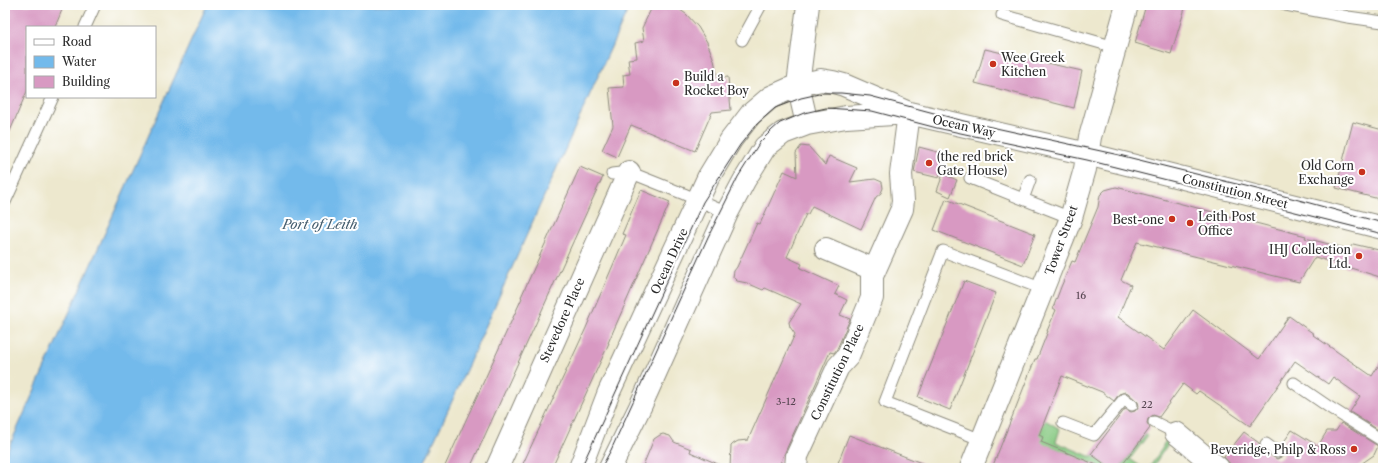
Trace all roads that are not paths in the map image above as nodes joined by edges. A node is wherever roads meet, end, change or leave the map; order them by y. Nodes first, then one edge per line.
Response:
1 (95, 5) edge
2 (761, 5) edge
3 (808, 5) edge
4 (1127, 5) edge
5 (1286, 5) edge
6 (1002, 15) dead end
7 (1383, 22) edge
8 (85, 26) edge
9 (742, 40) dead end
10 (1115, 47) junction
11 (798, 85) junction
12 (844, 85) joint
13 (53, 98) edge
14 (909, 113) junction
15 (807, 124) junction
16 (1087, 154) junction
17 (620, 173) joint
18 (970, 178) dead end
19 (1030, 180) dead end
20 (1022, 199) junction
21 (697, 200) junction
22 (5, 202) edge
23 (727, 213) junction
24 (1071, 218) junction
25 (1383, 228) edge
26 (826, 249) dead end
27 (875, 270) junction
28 (1042, 289) junction
29 (1294, 383) dead end
30 (1132, 405) dead end
31 (1154, 422) dead end
32 (1063, 423) dead end
33 (1176, 433) joint
34 (982, 440) junction
35 (1383, 441) edge
36 (1266, 444) dead end
37 (1277, 452) dead end
38 (497, 468) edge
39 (580, 468) edge
40 (610, 468) edge
41 (796, 468) edge
42 (971, 468) edge
43 (1218, 468) edge

1 - 8 lane
2 - 9 lane
3 - 11 street
4 - 10 street, Tower Street
5 - 7 lane
6 - 10 lane
10 - 16 street, Tower Street
11 - 12 street, Ocean Drive
11 - 15 street
11 - 21 street, Ocean Drive
12 - 14 street, Ocean Way
13 - 22 lane
14 - 15 street
14 - 16 street, Ocean Way
14 - 27 street, Constitution Place
15 - 23 street
16 - 24 street, Tower Street
16 - 25 street, Constitution Street
17 - 21 lane
17 - 38 street, Stevedore Place
18 - 20 lane
19 - 20 lane
20 - 24 lane
21 - 23 lane
21 - 39 street, Ocean Drive
23 - 40 street
24 - 28 street, Tower Street
26 - 27 street
27 - 41 street, Constitution Place
28 - 34 street, Tower Street
28 - 34 lane
29 - 35 lane
30 - 32 lane
31 - 33 lane
33 - 43 street
34 - 42 street, Tower Street
36 - 37 lane

